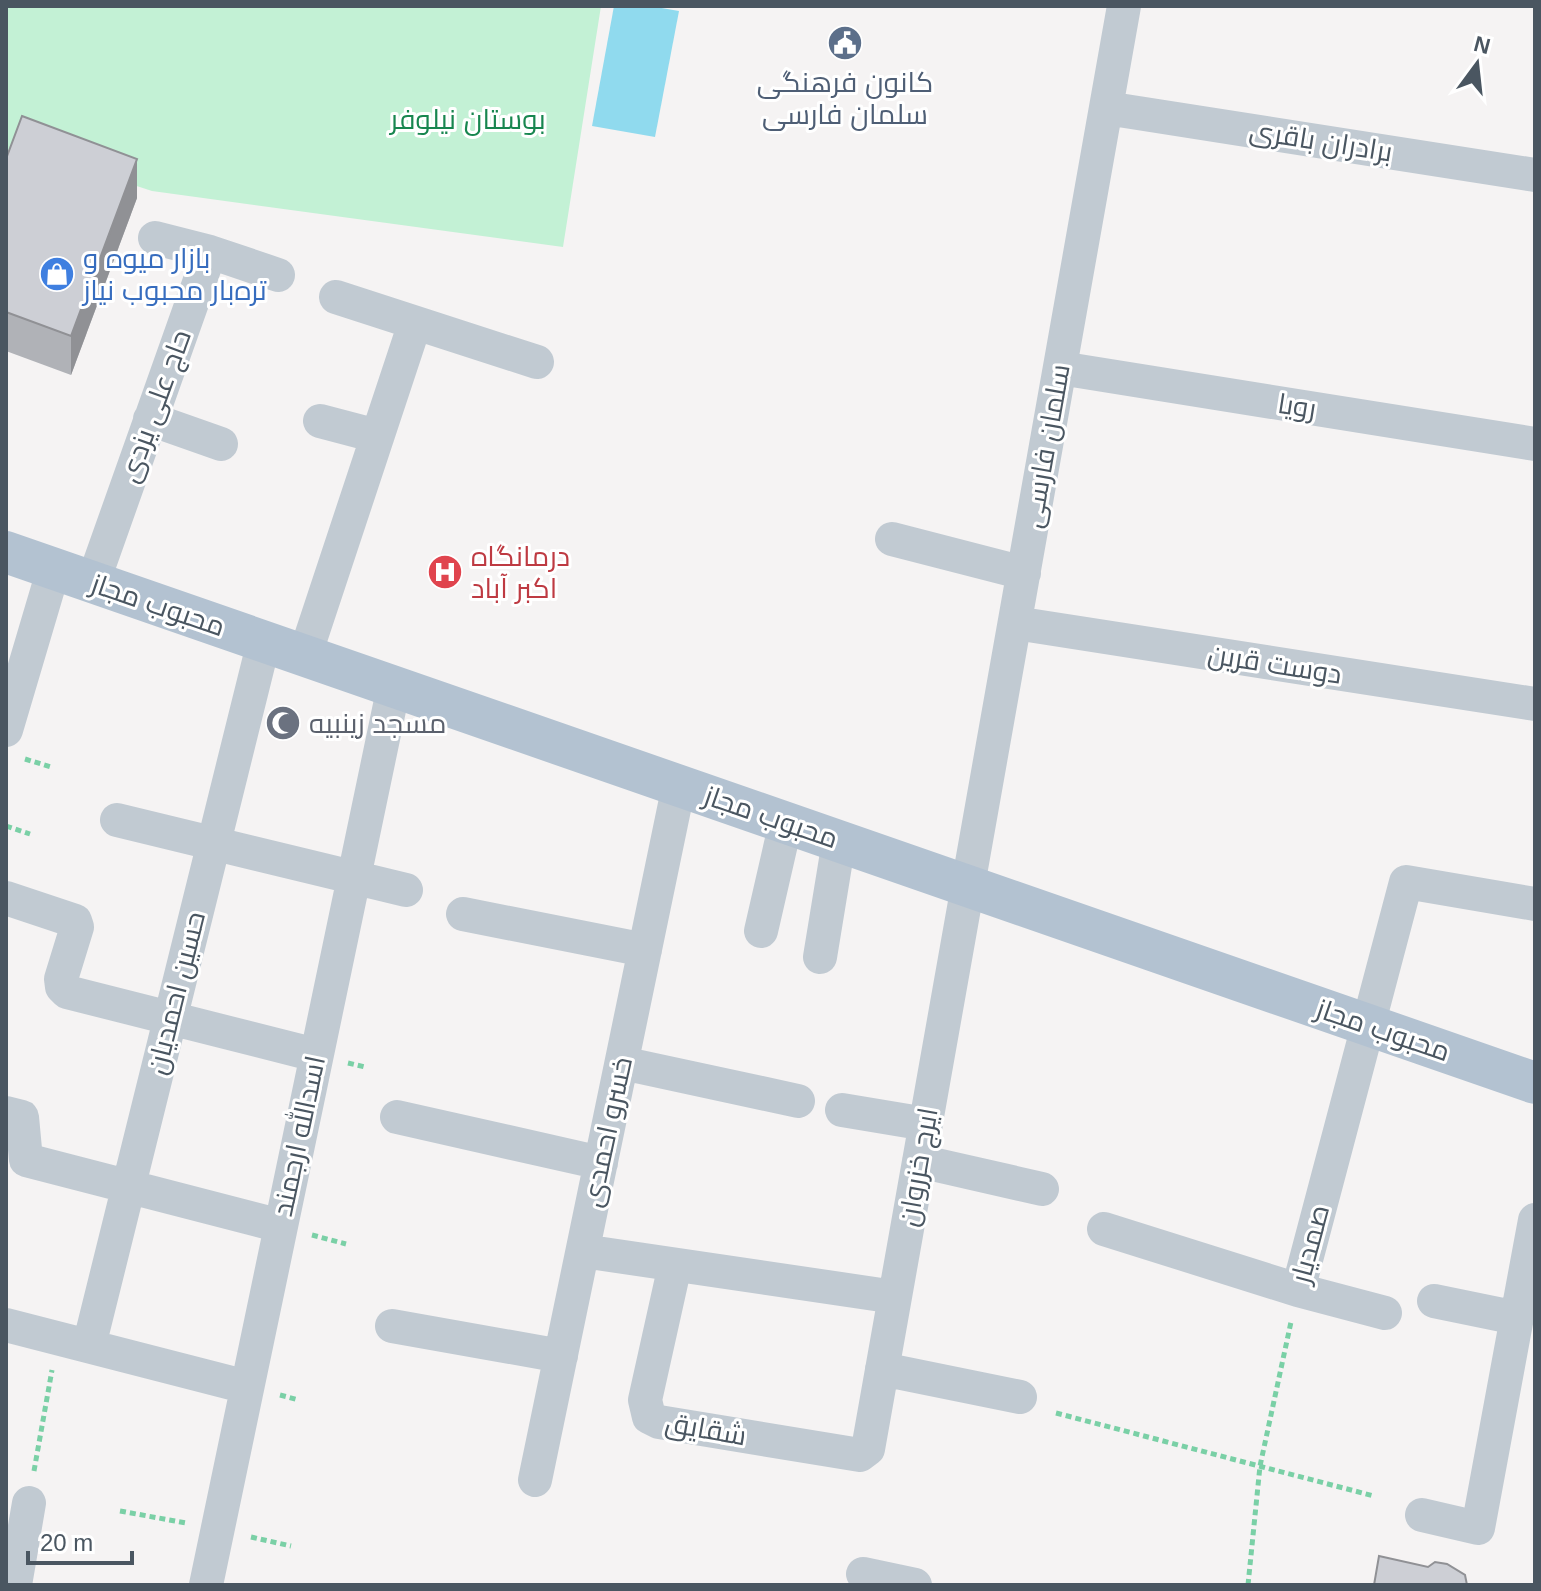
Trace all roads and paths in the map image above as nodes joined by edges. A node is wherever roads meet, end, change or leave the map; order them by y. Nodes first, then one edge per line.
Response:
1 (1124, 6) edge
2 (1106, 108) junction
3 (1535, 175) edge
4 (155, 238) dead end
5 (210, 252) junction
6 (278, 275) dead end
7 (336, 297) dead end
8 (415, 323) junction
9 (537, 362) dead end
10 (1060, 368) junction
11 (150, 419) junction
12 (320, 421) dead end
13 (377, 436) junction
14 (221, 444) dead end
15 (1535, 444) edge
16 (892, 539) dead end
17 (6, 552) edge
18 (54, 568) junction
19 (1024, 573) junction
20 (93, 582) junction
21 (1015, 623) junction
22 (264, 641) junction
23 (305, 655) junction
24 (394, 686) junction
25 (1535, 704) edge
26 (14, 744) edge
27 (51, 767) dead end
28 (679, 785) junction
29 (117, 820) dead end
30 (786, 822) junction
31 (6, 826) edge
32 (30, 834) dead end
33 (839, 841) junction
34 (213, 843) junction
35 (354, 876) junction
36 (968, 886) junction
37 (406, 890) dead end
38 (6, 898) edge
39 (1535, 904) edge
40 (463, 914) dead end
41 (761, 931) dead end
42 (645, 950) junction
43 (820, 957) dead end
44 (171, 1016) junction
45 (1368, 1025) junction
46 (316, 1055) junction
47 (622, 1063) junction
48 (1535, 1083) edge
49 (798, 1101) dead end
50 (842, 1110) dead end
51 (14, 1115) edge
52 (397, 1117) dead end
53 (926, 1124) junction
54 (919, 1161) junction
55 (601, 1163) junction
56 (129, 1185) junction
57 (1042, 1189) dead end
58 (1535, 1220) edge
59 (281, 1226) junction
60 (1104, 1229) dead end
61 (583, 1251) junction
62 (675, 1265) junction
63 (1298, 1290) junction
64 (895, 1297) junction
65 (1434, 1301) dead end
66 (1385, 1313) dead end
67 (1517, 1318) junction
68 (6, 1325) edge
69 (392, 1326) dead end
70 (73, 1342) junction
71 (561, 1356) junction
72 (882, 1369) junction
73 (247, 1387) junction
74 (1020, 1397) dead end
75 (1056, 1413) dead end
76 (868, 1449) joint
77 (1260, 1466) junction
78 (535, 1480) dead end
79 (1374, 1496) dead end
80 (29, 1503) joint
81 (120, 1511) dead end
82 (1422, 1515) dead end
83 (217, 1529) junction
84 (863, 1574) dead end
85 (15, 1585) edge
86 (206, 1585) edge
87 (915, 1585) edge
88 (1248, 1585) edge

1 - 2 street, سلمان فارسی
2 - 3 street, برادران باقری
2 - 10 street, سلمان فارسی
4 - 5 street
5 - 6 street
5 - 11 street, حاج علی یزدی
7 - 8 street
8 - 9 street
8 - 13 street
10 - 15 street, رویا
10 - 19 street, سلمان فارسی
11 - 14 street
11 - 20 street, حاج علی یزدی
12 - 13 street
13 - 23 street
16 - 19 street
17 - 18 main road, محبوب مجاز
18 - 20 main road, محبوب مجاز
18 - 26 street
19 - 21 street, سلمان فارسی
20 - 22 main road, محبوب مجاز
21 - 25 street, دوست قرین
21 - 36 street, سلمان فارسی
22 - 23 main road, محبوب مجاز
22 - 34 street, حسین احمدیان
23 - 24 main road, محبوب مجاز
24 - 28 main road, محبوب مجاز
24 - 35 street, اسدالله ارجمند
26 - 27 path
28 - 30 main road, محبوب مجاز
28 - 42 street, خسرو احمدی
29 - 34 street
30 - 33 main road, محبوب مجاز
30 - 41 street
31 - 32 path
33 - 36 main road, محبوب مجاز
33 - 43 street
34 - 35 street
34 - 44 street, حسین احمدیان
35 - 37 street
35 - 46 street, اسدالله ارجمند
36 - 45 main road, محبوب مجاز
36 - 53 street, ایرج خزروان
38 - 44 street
39 - 45 street, صمدیار
40 - 42 street
42 - 47 street, خسرو احمدی
44 - 46 street
44 - 56 street, حسین احمدیان
45 - 48 main road, محبوب مجاز
45 - 63 street, صمدیار
46 - 59 street, اسدالله ارجمند
47 - 49 street
47 - 55 street, خسرو احمدی
50 - 53 street
51 - 56 street
52 - 55 street
53 - 54 street, ایرج خزروان
54 - 57 street
54 - 64 street, ایرج خزروان
55 - 61 street, خسرو احمدی
56 - 59 street
56 - 70 street, حسین احمدیان
58 - 67 street
59 - 73 street, اسدالله ارجمند
60 - 63 street
61 - 62 street
61 - 71 street, خسرو احمدی
62 - 64 street
62 - 76 street, شقایق
63 - 66 street
63 - 77 path, صمدیار
64 - 72 street, ایرج خزروان
65 - 67 street
67 - 82 street
68 - 70 street
69 - 71 street
70 - 73 street
70 - 80 path
71 - 78 street, خسرو احمدی
72 - 74 street
72 - 76 street, ایرج خزروان
73 - 83 street, اسدالله ارجمند
75 - 77 path
77 - 79 path
77 - 88 path, صمدیار
80 - 85 street
81 - 83 path
83 - 86 street, اسدالله ارجمند
84 - 87 street

